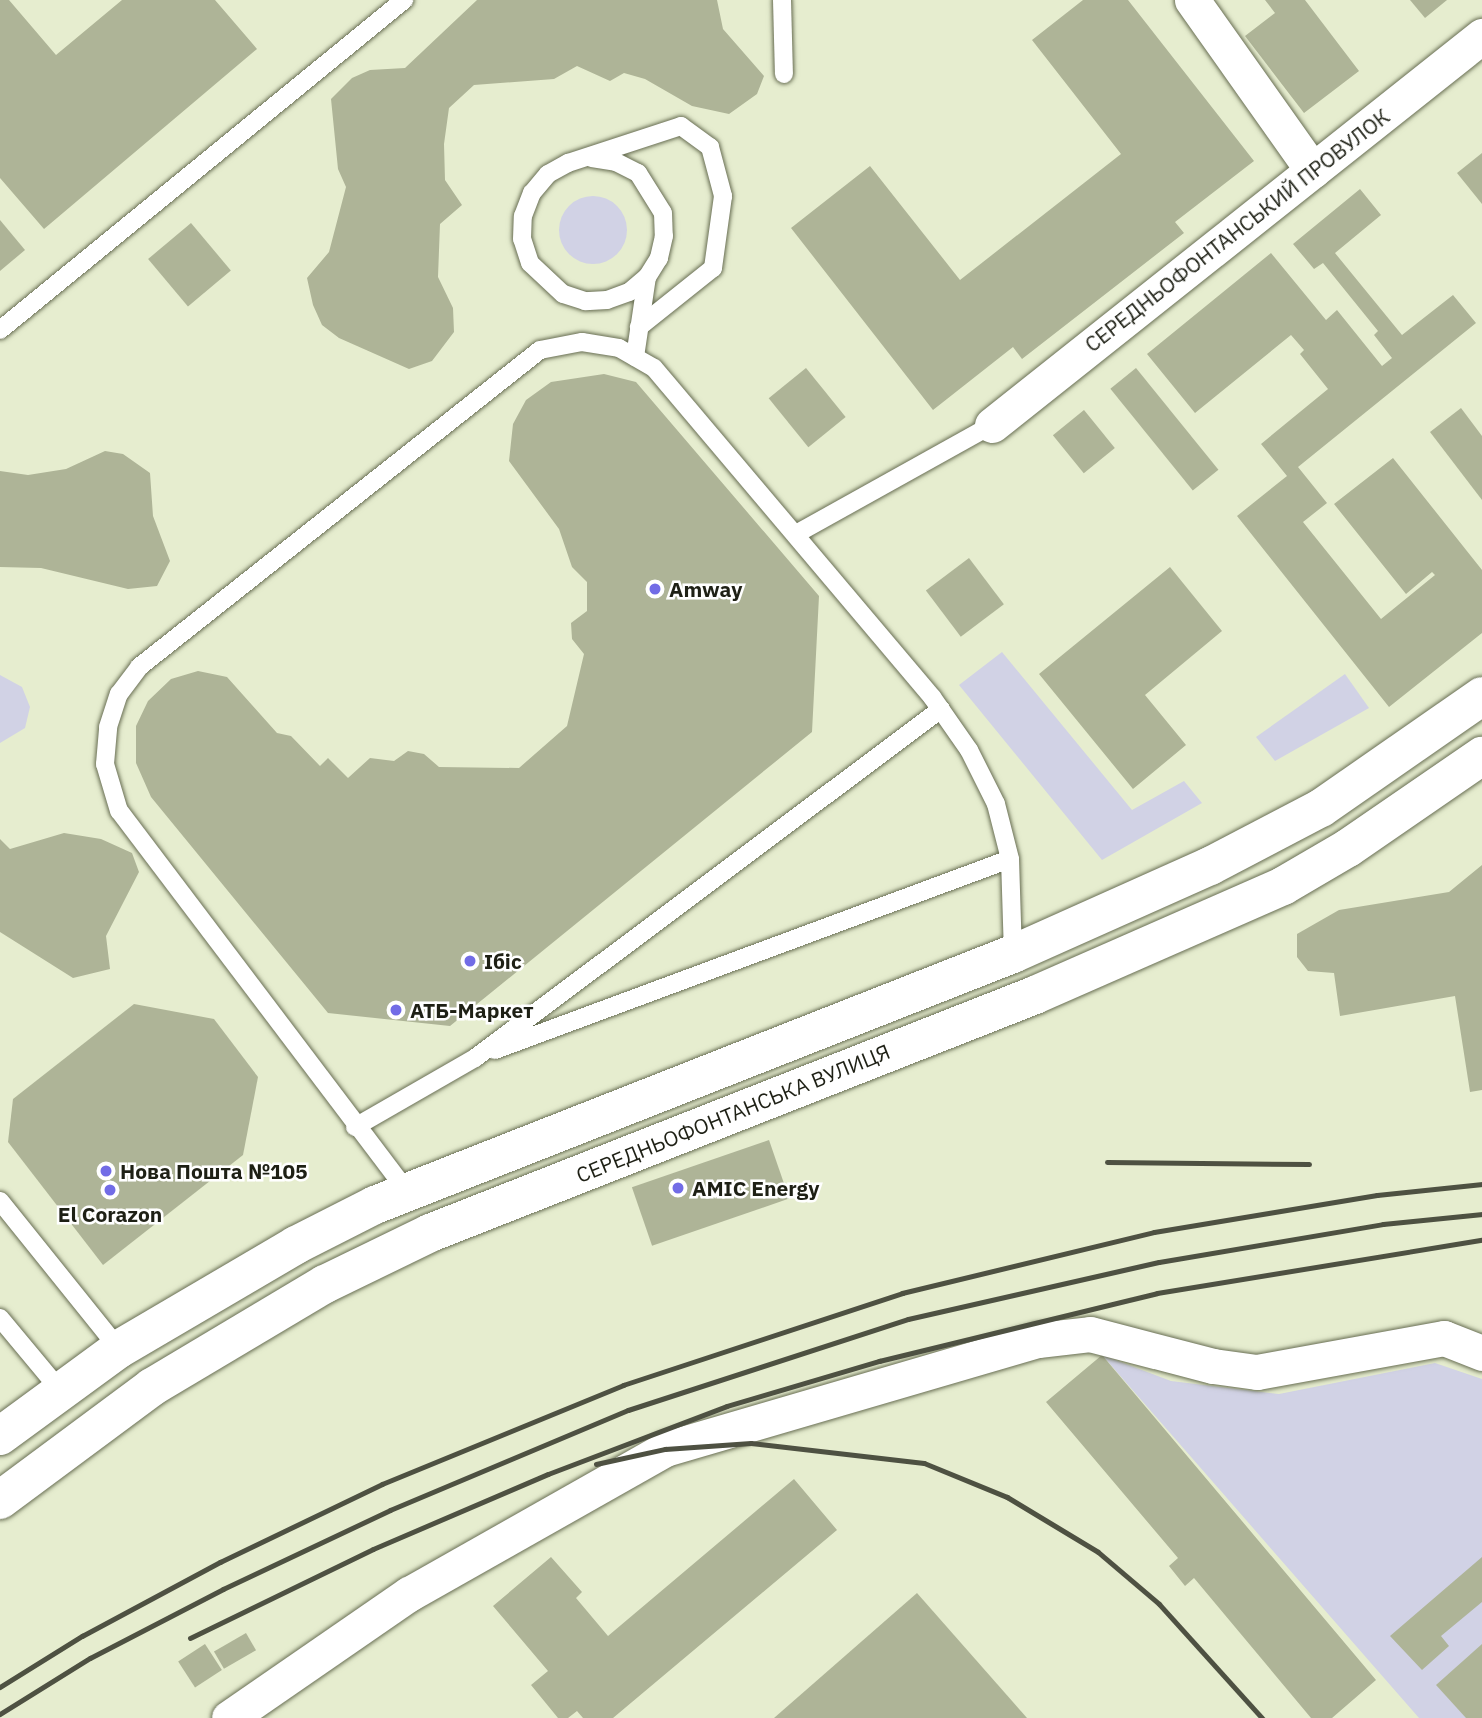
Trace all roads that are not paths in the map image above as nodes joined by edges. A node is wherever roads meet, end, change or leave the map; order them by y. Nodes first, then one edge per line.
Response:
1 (404, 0) edge
2 (782, 0) edge
3 (1192, 0) edge
4 (1482, 36) edge
5 (784, 74) dead end
6 (592, 158) junction
7 (1313, 171) junction
8 (647, 277) junction
9 (639, 327) junction
10 (0, 330) edge
11 (635, 357) junction
12 (992, 425) joint
13 (796, 534) junction
14 (1482, 696) edge
15 (941, 709) junction
16 (1482, 756) edge
17 (1010, 859) junction
18 (1013, 954) junction
19 (475, 1058) junction
20 (355, 1127) junction
21 (406, 1190) junction
22 (0, 1201) edge
23 (0, 1318) edge
24 (118, 1349) junction
25 (1482, 1353) edge
26 (60, 1390) junction
27 (0, 1436) edge
28 (0, 1500) edge
29 (229, 1718) edge

1 - 10 lane
2 - 5 lane
3 - 7 street
4 - 7 street, СЕРЕДНЬОФОНТАНСЬКИЙ ПРОВУЛОК
6 - 8 lane
6 - 8 lane
6 - 9 lane
7 - 12 street, СЕРЕДНЬОФОНТАНСЬКИЙ ПРОВУЛОК
8 - 9 lane
9 - 11 lane
11 - 13 lane
11 - 20 lane
12 - 13 lane
13 - 15 lane
14 - 18 main road
15 - 17 lane
15 - 19 lane
16 - 28 main road, СЕРЕДНЬОФОНТАНСЬКА ВУЛИЦЯ
17 - 18 lane
17 - 19 lane
18 - 21 main road
19 - 20 lane
20 - 21 lane
21 - 24 main road
22 - 24 lane
23 - 26 lane
24 - 26 main road
25 - 29 street
26 - 27 main road

